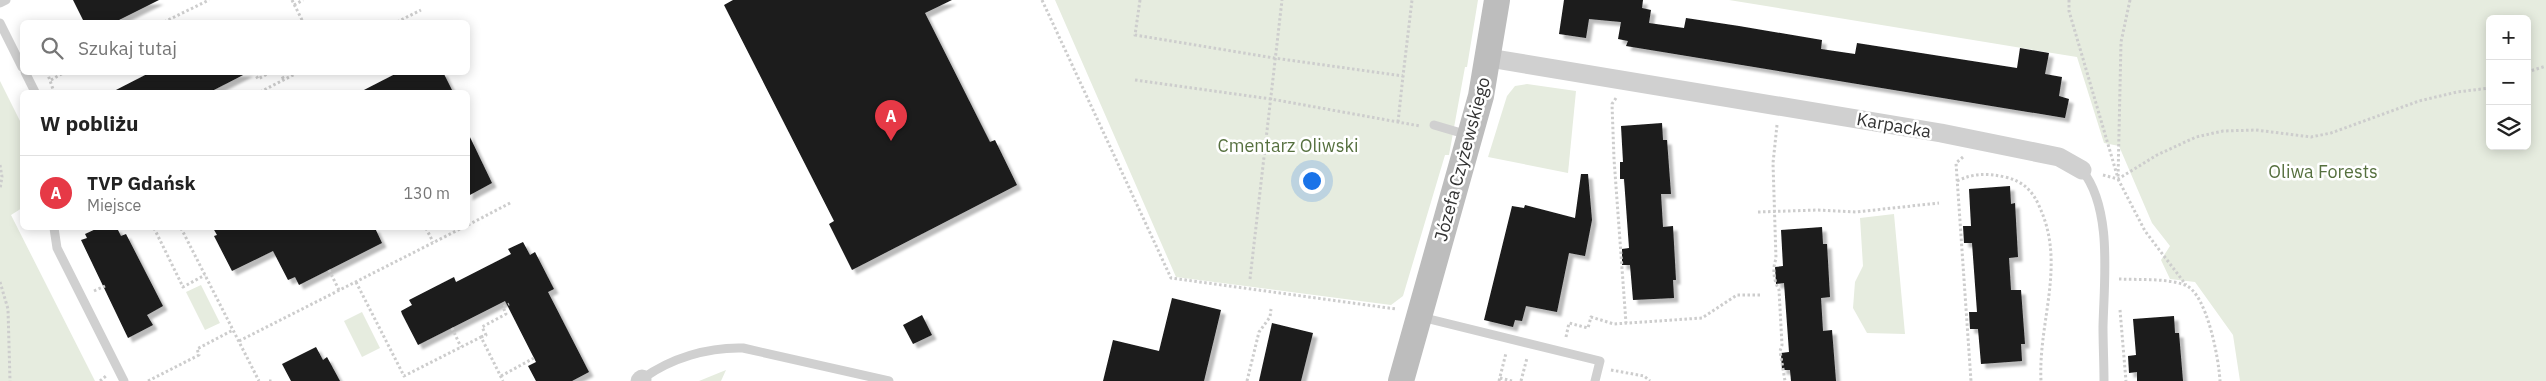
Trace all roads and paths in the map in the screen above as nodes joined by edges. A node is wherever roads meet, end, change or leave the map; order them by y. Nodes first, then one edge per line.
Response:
1 (6, 0) edge
2 (198, 0) edge
3 (209, 0) edge
4 (292, 0) edge
5 (303, 0) edge
6 (1042, 0) edge
7 (1140, 0) edge
8 (1282, 0) edge
9 (1412, 0) edge
10 (1497, 0) edge
11 (2069, 0) edge
12 (2130, 0) edge
13 (0, 3) edge
14 (200, 4) junction
15 (294, 5) junction
16 (422, 10) dead end
17 (168, 20) edge
18 (302, 20) edge
19 (401, 20) edge
20 (0, 23) edge
21 (1274, 58) junction
22 (1488, 58) junction
23 (20, 63) edge
24 (2546, 66) edge
25 (2531, 71) edge
26 (26, 75) edge
27 (48, 75) edge
28 (59, 75) edge
29 (256, 75) edge
30 (266, 75) edge
31 (282, 75) edge
32 (293, 75) edge
33 (1403, 76) junction
34 (50, 80) junction
35 (284, 80) junction
36 (1135, 80) dead end
37 (2486, 88) edge
38 (34, 90) edge
39 (53, 90) edge
40 (264, 90) edge
41 (1617, 96) dead end
42 (1271, 99) junction
43 (1777, 121) dead end
44 (1398, 122) junction
45 (1434, 125) joint
46 (1471, 135) junction
47 (1970, 154) dead end
48 (0, 165) edge
49 (2082, 170) junction
50 (2118, 179) junction
51 (1957, 181) junction
52 (0, 189) edge
53 (512, 202) dead end
54 (1939, 203) dead end
55 (1774, 211) junction
56 (1758, 212) dead end
57 (470, 224) edge
58 (54, 230) edge
59 (155, 230) edge
60 (182, 230) edge
61 (427, 230) edge
62 (458, 230) edge
63 (433, 242) junction
64 (329, 270) dead end
65 (205, 275) junction
66 (1250, 279) dead end
67 (2118, 279) junction
68 (2106, 280) junction
69 (0, 282) edge
70 (356, 282) junction
71 (2186, 285) junction
72 (104, 286) dead end
73 (2119, 288) dead end
74 (339, 290) junction
75 (93, 292) dead end
76 (1762, 295) dead end
77 (509, 304) dead end
78 (2120, 307) dead end
79 (1272, 309) dead end
80 (1406, 312) junction
81 (1626, 323) junction
82 (452, 328) dead end
83 (1588, 328) dead end
84 (233, 330) junction
85 (481, 337) junction
86 (239, 341) junction
87 (462, 347) junction
88 (1507, 348) dead end
89 (1528, 352) dead end
90 (534, 358) dead end
91 (1599, 368) junction
92 (501, 376) junction
93 (641, 380) edge
94 (1499, 380) edge
95 (10, 381) edge
96 (124, 381) edge
97 (148, 381) edge
98 (259, 381) edge
99 (503, 381) edge
100 (888, 381) edge
101 (1247, 381) edge
102 (1401, 381) edge
103 (1512, 381) edge
104 (1521, 381) edge
105 (1595, 381) edge
106 (1650, 381) edge
107 (1785, 381) edge
108 (1971, 381) edge
109 (2041, 381) edge
110 (2104, 381) edge
111 (2126, 381) edge
112 (2220, 381) edge

1 - 13 lane
2 - 14 path
3 - 14 path
4 - 15 path
5 - 15 path
6 - 80 path
7 - 21 path
8 - 21 path
9 - 33 path
10 - 22 street, Józefa Czyżewskiego
11 - 50 path
12 - 50 path
14 - 17 path
15 - 18 path
16 - 19 path
20 - 23 lane
21 - 33 path
21 - 42 path
22 - 46 street, Józefa Czyżewskiego
22 - 49 street, Karpacka
24 - 25 path
26 - 38 lane
27 - 34 path
28 - 34 path
29 - 30 path
31 - 35 path
32 - 35 path
33 - 44 path
34 - 39 path
35 - 40 path
36 - 42 path
37 - 50 path
41 - 81 path
42 - 44 path
42 - 66 path
43 - 55 path
44 - 45 path
45 - 46 lane
46 - 80 street, Józefa Czyżewskiego
47 - 51 path
48 - 52 path
49 - 50 path
49 - 68 lane, Karpacka
50 - 71 path
51 - 108 path
51 - 109 path
53 - 57 path
54 - 55 path
55 - 56 path
55 - 107 path
58 - 96 lane
59 - 65 path
60 - 65 path
61 - 63 path
62 - 63 path
63 - 70 path
64 - 74 path
65 - 84 path
67 - 68 path
67 - 71 path
67 - 73 path
68 - 110 lane, Karpacka
69 - 95 path
70 - 74 path
70 - 87 path
71 - 112 path
72 - 75 path
74 - 86 path
76 - 81 path
77 - 85 path
78 - 111 path
79 - 101 path
80 - 91 lane
80 - 102 street, Józefa Czyżewskiego
81 - 83 path
82 - 87 path
84 - 86 path
84 - 97 path
85 - 87 path
85 - 92 path
86 - 98 path
88 - 94 path
89 - 104 path
90 - 92 path
91 - 105 lane
91 - 106 path
92 - 99 path
93 - 100 lane
94 - 103 path

